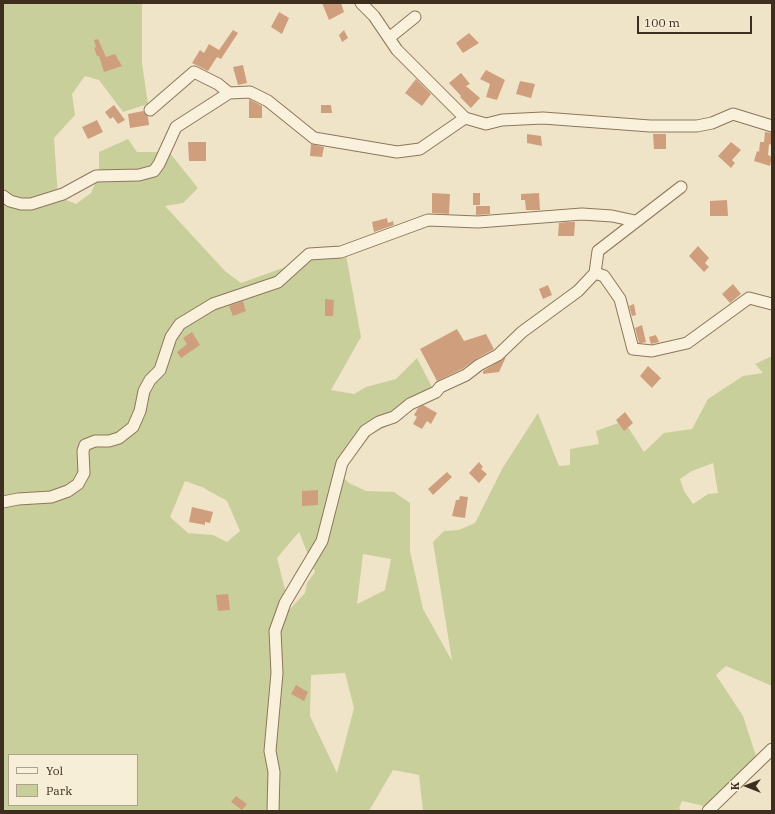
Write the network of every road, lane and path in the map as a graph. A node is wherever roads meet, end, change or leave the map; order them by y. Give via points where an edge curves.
1 (361, 3) edge
2 (415, 17) dead end
3 (389, 38) junction
4 (229, 93) junction
5 (150, 110) dead end
6 (465, 118) junction
7 (772, 126) edge
8 (680, 186) dead end
9 (3, 196) edge
10 (635, 221) junction
11 (595, 273) junction
12 (772, 304) edge
13 (3, 502) edge
14 (772, 748) edge
15 (273, 811) edge
16 (708, 811) edge

1 - 3 street via 374,16
2 - 3 street
3 - 6 street via 422,76
4 - 5 street via 218,84 194,72
4 - 6 street via 250,92 268,101 314,138 397,152 420,149
4 - 9 street via 176,127 154,171 139,175 96,176 63,194 32,204 10,201
6 - 7 street via 486,124 502,120 544,118 642,126 697,126 733,114
8 - 10 street
10 - 11 street via 598,251
10 - 13 street via 582,214 478,222 428,220 341,252 309,254 278,282 213,304 180,324 171,337 160,370 144,391 140,411 133,427 119,438 95,441 86,445 83,451 84,473 78,484 51,497
11 - 12 street via 604,276 620,299 633,349 642,351 687,344 749,298
11 - 15 street via 573,295 522,332 498,355 466,375 440,387 436,392 410,404 394,418 379,422 364,431 342,463 322,541 285,603 275,631 277,673 270,751 274,772
14 - 16 street

